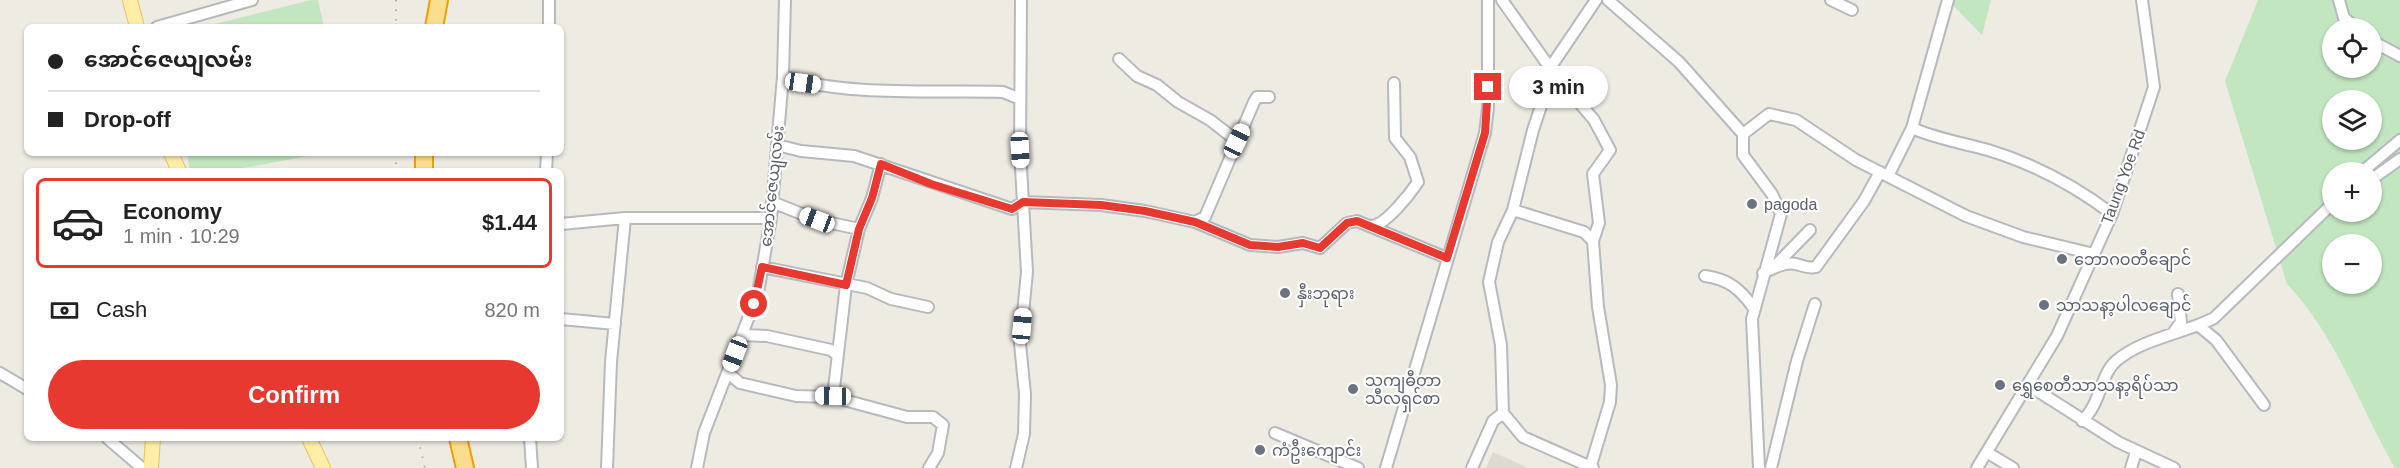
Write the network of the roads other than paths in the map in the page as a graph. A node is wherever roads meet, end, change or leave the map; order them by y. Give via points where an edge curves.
1 (130, 0) edge
2 (252, 0) edge
3 (439, 0) edge
4 (549, 0) edge
5 (785, 0) edge
6 (1021, 0) edge
7 (1488, 0) edge
8 (1502, 0) edge
9 (1596, 0) edge
10 (1608, 0) edge
11 (1831, 0) edge
12 (1948, 0) edge
13 (2142, 0) edge
14 (2339, 0) edge
15 (1852, 10) dead end
16 (2344, 18) edge
17 (136, 24) edge
18 (168, 24) edge
19 (435, 24) edge
20 (549, 24) edge
21 (2382, 46) edge
22 (2400, 56) edge
23 (1119, 60) dead end
24 (1550, 68) junction
25 (783, 76) junction
26 (1394, 83) dead end
27 (1269, 97) dead end
28 (1020, 99) junction
29 (1912, 128) junction
30 (1743, 134) junction
31 (2400, 140) edge
32 (1237, 141) junction
33 (777, 145) junction
34 (2400, 159) edge
35 (2374, 162) edge
36 (881, 164) junction
37 (2382, 172) edge
38 (1884, 174) junction
39 (772, 202) junction
40 (1023, 202) junction
41 (1513, 210) junction
42 (2112, 214) junction
43 (2322, 214) edge
44 (625, 218) junction
45 (771, 218) junction
46 (1195, 222) junction
47 (564, 224) edge
48 (1371, 226) junction
49 (859, 229) junction
50 (1810, 230) dead end
51 (1593, 241) junction
52 (2094, 254) junction
53 (1447, 258) junction
54 (762, 267) junction
55 (1767, 271) junction
56 (1705, 276) dead end
57 (846, 285) junction
58 (2178, 294) dead end
59 (1815, 304) dead end
60 (928, 307) dead end
61 (1753, 307) junction
62 (564, 319) edge
63 (615, 324) junction
64 (2199, 326) junction
65 (2172, 333) junction
66 (743, 335) junction
67 (837, 355) junction
68 (0, 373) edge
69 (728, 373) junction
70 (2028, 385) junction
71 (24, 387) edge
72 (833, 396) junction
73 (2264, 405) dead end
74 (1503, 413) junction
75 (2082, 421) junction
76 (1275, 433) dead end
77 (110, 441) edge
78 (153, 441) edge
79 (310, 441) edge
80 (459, 441) edge
81 (530, 441) edge
82 (2136, 452) junction
83 (1988, 453) junction
84 (2164, 465) edge
85 (1592, 467) edge
86 (142, 468) edge
87 (151, 468) edge
88 (322, 468) edge
89 (465, 468) edge
90 (532, 468) edge
91 (608, 468) edge
92 (697, 468) edge
93 (929, 468) edge
94 (1016, 468) edge
95 (1358, 468) edge
96 (1386, 468) edge
97 (1472, 468) edge
98 (1759, 468) edge
99 (1771, 468) edge
100 (1977, 468) edge
101 (2013, 468) edge
102 (2131, 468) edge
103 (2174, 468) edge

1 - 17 main road
2 - 18 street
3 - 19 highway
4 - 20 street
5 - 25 street, အောင်ဇေယျလမ်း
6 - 28 street
7 - 53 street via 1487,116
8 - 24 street
9 - 24 street
10 - 30 street via 1679,62
11 - 15 street
12 - 29 street
13 - 42 street, Taung Yoe Rd via 2154,87
14 - 16 street
21 - 22 street
23 - 32 street via 1137,76 1157,85
24 - 41 street
24 - 51 street via 1594,120 1610,150 1593,174 1599,223
25 - 28 street via 841,88 1003,92
25 - 33 street, အောင်ဇေယျလမ်း
26 - 48 street via 1395,138 1410,157 1418,182 1386,218
27 - 32 street via 1257,97
28 - 40 street
29 - 38 street
29 - 42 street via 1990,151 2058,177
30 - 38 street via 1769,114 1796,120
30 - 55 street via 1743,155 1772,194 1780,214
31 - 35 street
32 - 46 street via 1205,217
33 - 36 street via 854,156
33 - 39 street, အောင်ဇေယျလမ်း
34 - 37 street
36 - 40 street via 1012,209
36 - 49 street
38 - 52 street via 1996,228
38 - 55 street via 1816,267 1795,264
39 - 45 street, အောင်ဇေယျလမ်း
39 - 49 street via 817,220
40 - 46 street via 1101,205
40 - 94 street via 1027,272 1020,344 1024,434
41 - 51 street via 1584,232
41 - 74 street via 1498,242 1489,282 1501,345
42 - 52 street, Taung Yoe Rd
43 - 64 street via 2214,318
44 - 45 street
44 - 47 street
44 - 63 street
45 - 54 street, အောင်ဇေယျလမ်း
46 - 48 street via 1239,242 1278,247 1303,243 1320,248 1351,221
48 - 53 street
49 - 57 street
50 - 55 street
51 - 85 street via 1598,307 1611,385
52 - 70 street, Taung Yoe Rd via 2057,336
53 - 96 street
54 - 57 street
54 - 66 street, အောင်ဇေယျလမ်း
55 - 61 street
56 - 61 street via 1729,282
57 - 60 street
57 - 67 street
58 - 65 street via 2181,322
59 - 99 street
61 - 98 street
62 - 63 street
63 - 91 street via 610,362
64 - 65 street
64 - 73 street via 2216,340
65 - 75 street via 2114,362 2092,412
66 - 67 street via 767,336 831,350
66 - 69 street, အောင်ဇေယျလမ်း
67 - 72 street
68 - 71 street
69 - 72 street via 740,383 796,396
69 - 92 street, အောင်ဇေယျလမ်း via 704,434
70 - 75 street
70 - 83 street, Taung Yoe Rd
72 - 93 street via 907,417 933,417 943,425 938,453
74 - 85 street via 1529,441
74 - 97 street via 1493,422
75 - 82 street
76 - 95 street
77 - 86 street
78 - 87 main road
79 - 88 main road
80 - 89 highway
81 - 90 street
82 - 84 street
82 - 102 street
83 - 100 street, Taung Yoe Rd
83 - 101 street
84 - 103 street

